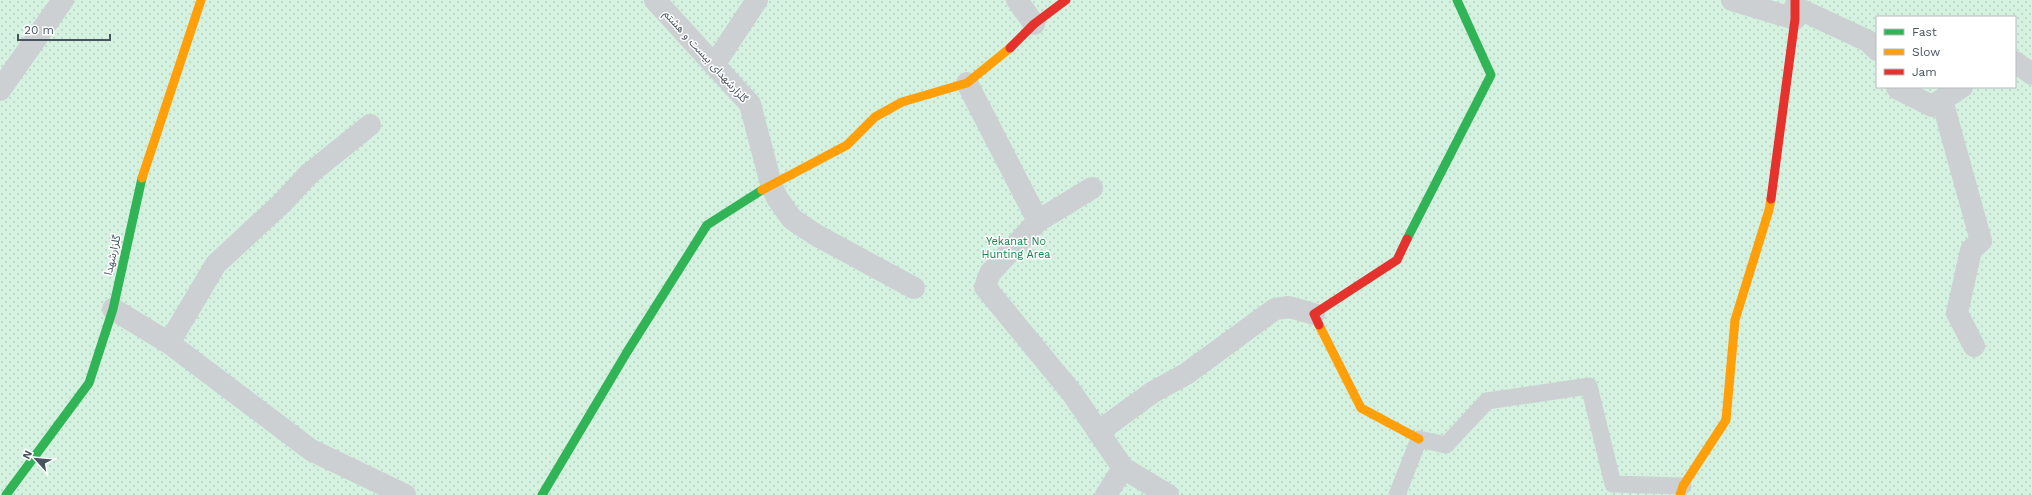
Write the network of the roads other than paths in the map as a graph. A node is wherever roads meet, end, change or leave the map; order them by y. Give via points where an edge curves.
1 (63, 0) edge
2 (201, 0) edge
3 (655, 0) edge
4 (757, 0) edge
5 (1017, 0) edge
6 (1066, 0) edge
7 (1457, 0) edge
8 (1732, 0) edge
9 (1795, 9) edge
10 (1034, 24) junction
11 (1876, 49) edge
12 (2016, 63) edge
13 (714, 65) junction
14 (2032, 74) edge
15 (967, 83) junction
16 (1898, 88) edge
17 (1960, 88) edge
18 (0, 90) edge
19 (1942, 100) junction
20 (370, 125) dead end
21 (771, 184) junction
22 (1092, 188) dead end
23 (1038, 221) junction
24 (914, 288) dead end
25 (113, 308) junction
26 (1314, 314) junction
27 (169, 343) junction
28 (1974, 346) dead end
29 (1098, 432) junction
30 (1419, 439) junction
31 (1123, 468) junction
32 (1681, 490) edge
33 (6, 495) edge
34 (405, 495) edge
35 (542, 495) edge
36 (1106, 495) edge
37 (1168, 495) edge
38 (1397, 495) edge

1 - 18 street
2 - 25 street, گلزارشهدا via 144,171
3 - 13 street, گلزارشهدای بیست و هشتم
4 - 13 street
5 - 10 street
6 - 10 street
7 - 26 street via 1491,75 1397,260
8 - 9 street
9 - 11 street via 1868,41
9 - 32 street via 1769,210 1736,320 1726,420
10 - 15 street via 1006,52
12 - 14 street
13 - 21 street, گلزارشهدای بیست و هشتم via 750,104
15 - 21 street via 902,102 875,117 847,145
15 - 23 street
16 - 19 street via 1932,106
17 - 19 street
19 - 28 street via 1981,241 1971,250 1957,312
20 - 27 street via 309,174 282,204 216,264
21 - 24 street, گلزارشهدای بیست و هشتم via 777,198 792,219 816,235
21 - 35 street via 707,225 627,352
22 - 23 street
23 - 29 street via 990,273 985,287 1072,393
25 - 27 street
25 - 33 street, گلزارشهدا via 89,383
26 - 29 street via 1289,307 1275,308 1186,374 1153,392
26 - 30 street via 1360,408
27 - 34 street via 311,450
29 - 31 street
30 - 32 lane via 1446,445 1487,401 1589,386 1613,484
30 - 38 lane
31 - 36 street
31 - 37 street

